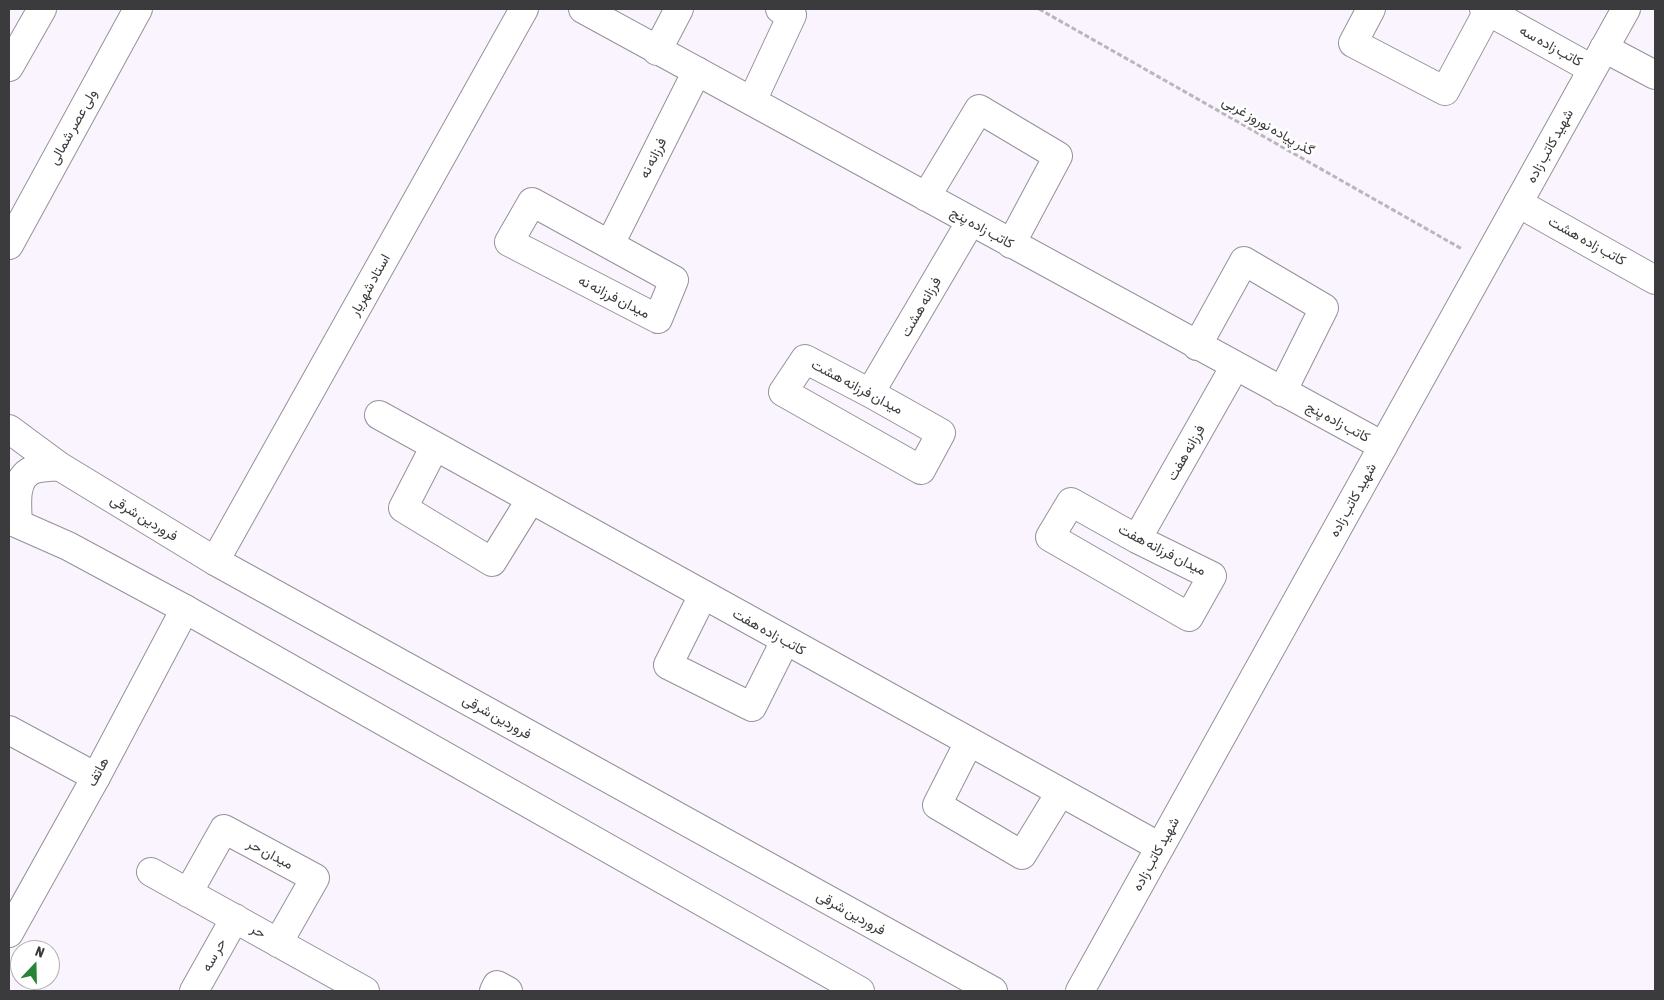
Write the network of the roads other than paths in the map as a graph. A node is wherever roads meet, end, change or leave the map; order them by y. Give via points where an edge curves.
1 (42, 9) edge
2 (138, 9) edge
3 (524, 9) edge
4 (583, 9) edge
5 (679, 9) edge
6 (780, 9) edge
7 (1371, 9) edge
8 (1626, 9) edge
9 (1486, 10) edge
10 (657, 50) junction
11 (1598, 58) junction
12 (9, 67) edge
13 (697, 71) junction
14 (1655, 74) edge
15 (752, 101) junction
16 (926, 197) junction
17 (1518, 203) junction
18 (971, 221) junction
19 (610, 244) junction
20 (1011, 244) junction
21 (9, 245) edge
22 (1655, 280) edge
23 (1197, 346) junction
24 (1235, 366) junction
25 (1282, 392) junction
26 (870, 393) junction
27 (379, 415) dead end
28 (9, 429) edge
29 (434, 446) junction
30 (1383, 446) junction
31 (59, 466) junction
32 (530, 499) junction
33 (14, 521) edge
34 (1137, 539) junction
35 (216, 561) junction
36 (703, 595) junction
37 (185, 609) junction
38 (786, 641) junction
39 (9, 730) edge
40 (968, 742) junction
41 (96, 777) junction
42 (1060, 793) junction
43 (1160, 847) junction
44 (151, 872) dead end
45 (188, 893) junction
46 (235, 918) junction
47 (9, 933) edge
48 (278, 943) junction
49 (194, 991) edge
50 (365, 991) edge
51 (494, 991) edge
52 (508, 991) edge
53 (860, 991) edge
54 (993, 991) edge
55 (1080, 991) edge

1 - 12 street
2 - 21 street, ولی عصر شمالی
3 - 35 street, استاد شهریار
4 - 10 street, کاتب زاده پنج
5 - 10 street
6 - 15 street via 792,15
7 - 9 street via 1353,43 1445,91
8 - 11 street, شهید کاتب زاده
9 - 11 street, کاتب زاده سه
10 - 13 street, کاتب زاده پنج
11 - 14 street, کاتب زاده سه
11 - 17 street, شهید کاتب زاده
13 - 15 street, کاتب زاده پنج
13 - 19 street, فرزانه نه
15 - 16 street, کاتب زاده پنج
16 - 18 street, کاتب زاده پنج
16 - 20 street via 979,109 1058,156
17 - 22 street, کاتب زاده هشت
17 - 30 street, شهید کاتب زاده
18 - 20 street, کاتب زاده پنج
18 - 26 street, فرزانه هشت
19 - 19 street, میدان فرزانه نه via 532,202 509,242 658,319 674,280
20 - 23 street, کاتب زاده پنج
23 - 24 street, کاتب زاده پنج
23 - 25 street via 1244,261 1324,308
24 - 25 street, کاتب زاده پنج
24 - 34 street, فرزانه هفت
25 - 30 street, کاتب زاده پنج
26 - 26 street, میدان فرزانه هشت via 805,359 783,392 921,470 941,433
27 - 29 street, کاتب زاده هفت
28 - 31 street, فروردین شرقی
29 - 32 street, کاتب زاده هفت
29 - 32 street via 402,508 492,562
30 - 43 street, شهید کاتب زاده
31 - 33 street via 33,469 23,478
31 - 35 street, فروردین شرقی
32 - 36 street, کاتب زاده هفت
33 - 37 street
34 - 34 street, میدان فرزانه هفت via 1071,502 1050,537 1189,617 1212,576
35 - 54 street, فروردین شرقی
36 - 38 street, کاتب زاده هفت
36 - 38 street via 668,665 752,707
37 - 41 street, هاتف
37 - 53 street
38 - 40 street, کاتب زاده هفت
39 - 41 street
40 - 42 street, کاتب زاده هفت
40 - 42 street via 937,805 1022,855
41 - 47 street, هاتف
42 - 43 street, کاتب زاده هفت
43 - 55 street, شهید کاتب زاده
44 - 45 street, حر
45 - 46 street, حر
45 - 48 street, میدان حر via 224,829 315,878
46 - 48 street, حر
46 - 49 street, حر سه
48 - 50 street, حر
51 - 52 street via 497,985

